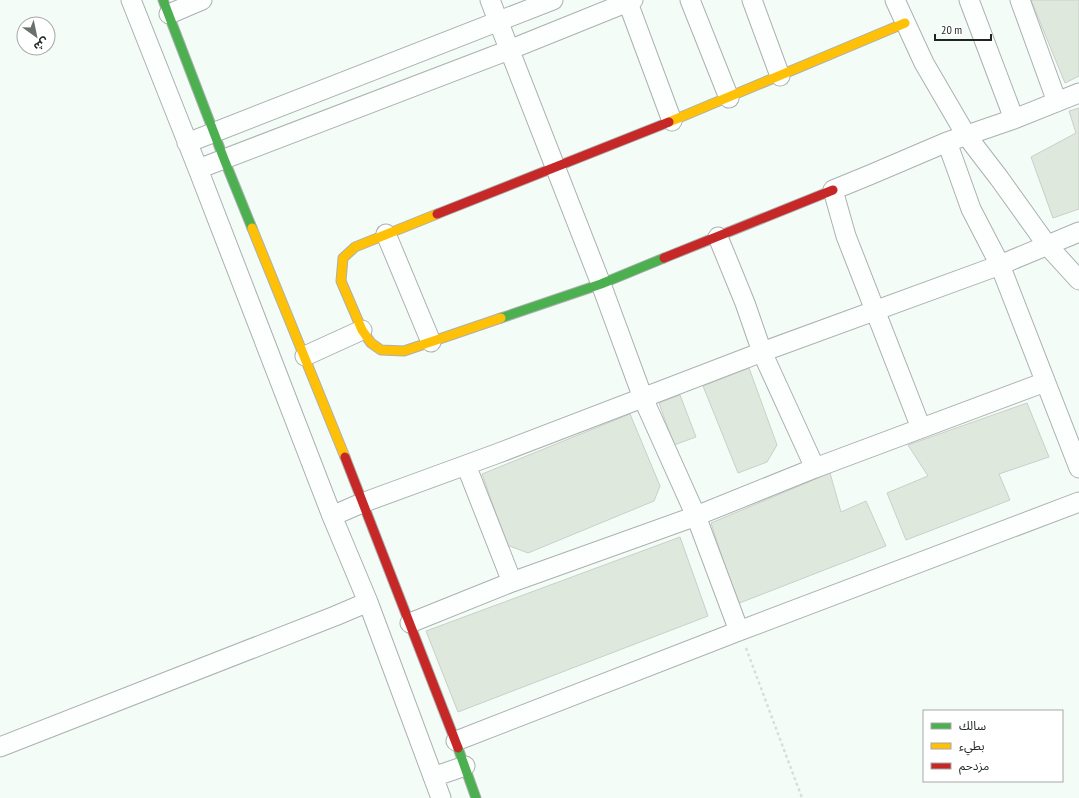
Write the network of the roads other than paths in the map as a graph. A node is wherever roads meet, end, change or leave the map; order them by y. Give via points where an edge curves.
1 (131, 0) edge
2 (202, 0) edge
3 (490, 0) edge
4 (553, 0) edge
5 (690, 0) edge
6 (752, 0) edge
7 (895, 0) edge
8 (969, 0) edge
9 (1020, 0) edge
10 (629, 1) edge
11 (166, 7) edge
12 (498, 21) junction
13 (905, 23) junction
14 (509, 50) junction
15 (780, 76) junction
16 (1079, 93) edge
17 (729, 98) junction
18 (1057, 102) junction
19 (1014, 119) junction
20 (672, 121) junction
21 (214, 132) junction
22 (966, 135) junction
23 (947, 142) junction
24 (187, 143) junction
25 (224, 159) junction
26 (555, 168) junction
27 (198, 169) junction
28 (833, 190) junction
29 (1079, 232) edge
30 (386, 234) junction
31 (718, 237) junction
32 (1047, 245) junction
33 (1000, 265) junction
34 (1079, 280) edge
35 (601, 284) junction
36 (875, 311) junction
37 (362, 330) junction
38 (431, 342) junction
39 (762, 352) junction
40 (305, 356) junction
41 (1045, 382) junction
42 (643, 398) junction
43 (921, 428) junction
44 (466, 465) junction
45 (815, 468) junction
46 (1079, 468) edge
47 (1079, 502) edge
48 (362, 503) junction
49 (332, 516) junction
50 (696, 516) junction
51 (512, 582) junction
52 (368, 602) junction
53 (410, 623) junction
54 (739, 631) junction
55 (456, 741) junction
56 (0, 747) edge
57 (465, 766) junction
58 (433, 777) junction
59 (441, 798) edge
60 (476, 798) edge

1 - 24 street
2 - 11 street
3 - 12 street
4 - 12 street
5 - 17 street
6 - 15 street
7 - 13 street
8 - 19 street
9 - 18 street
10 - 14 street
10 - 20 street
11 - 21 street
12 - 14 street
12 - 21 street
13 - 15 street
13 - 22 street via 924,63
14 - 25 street
14 - 26 street
15 - 17 street
16 - 18 street
17 - 20 street
18 - 19 street
19 - 22 street
20 - 26 street
21 - 24 street
21 - 25 street
22 - 23 street
22 - 32 street
23 - 28 street
23 - 33 street via 971,209
24 - 27 street
25 - 27 street
25 - 40 street
26 - 30 street
26 - 35 street
27 - 49 street
28 - 31 street
28 - 36 street via 846,236
29 - 32 street
30 - 37 street via 355,247 343,258 341,281
30 - 38 street
31 - 35 street
31 - 39 street
32 - 33 street
32 - 34 street
33 - 36 street
33 - 41 street
35 - 38 street
35 - 42 street
36 - 39 street
36 - 43 street
37 - 38 street via 371,344 381,350 404,351
37 - 40 street
39 - 42 street
39 - 45 street
40 - 48 street
41 - 43 street
41 - 46 street
42 - 44 street
42 - 50 street
43 - 45 street
44 - 48 street
44 - 51 street
45 - 50 street
47 - 54 street
48 - 49 street
48 - 53 street
49 - 52 street
50 - 51 street
50 - 54 street
51 - 53 street
52 - 56 street
52 - 58 street
53 - 55 street
54 - 55 street
55 - 57 street
57 - 58 street
57 - 60 street
58 - 59 street

